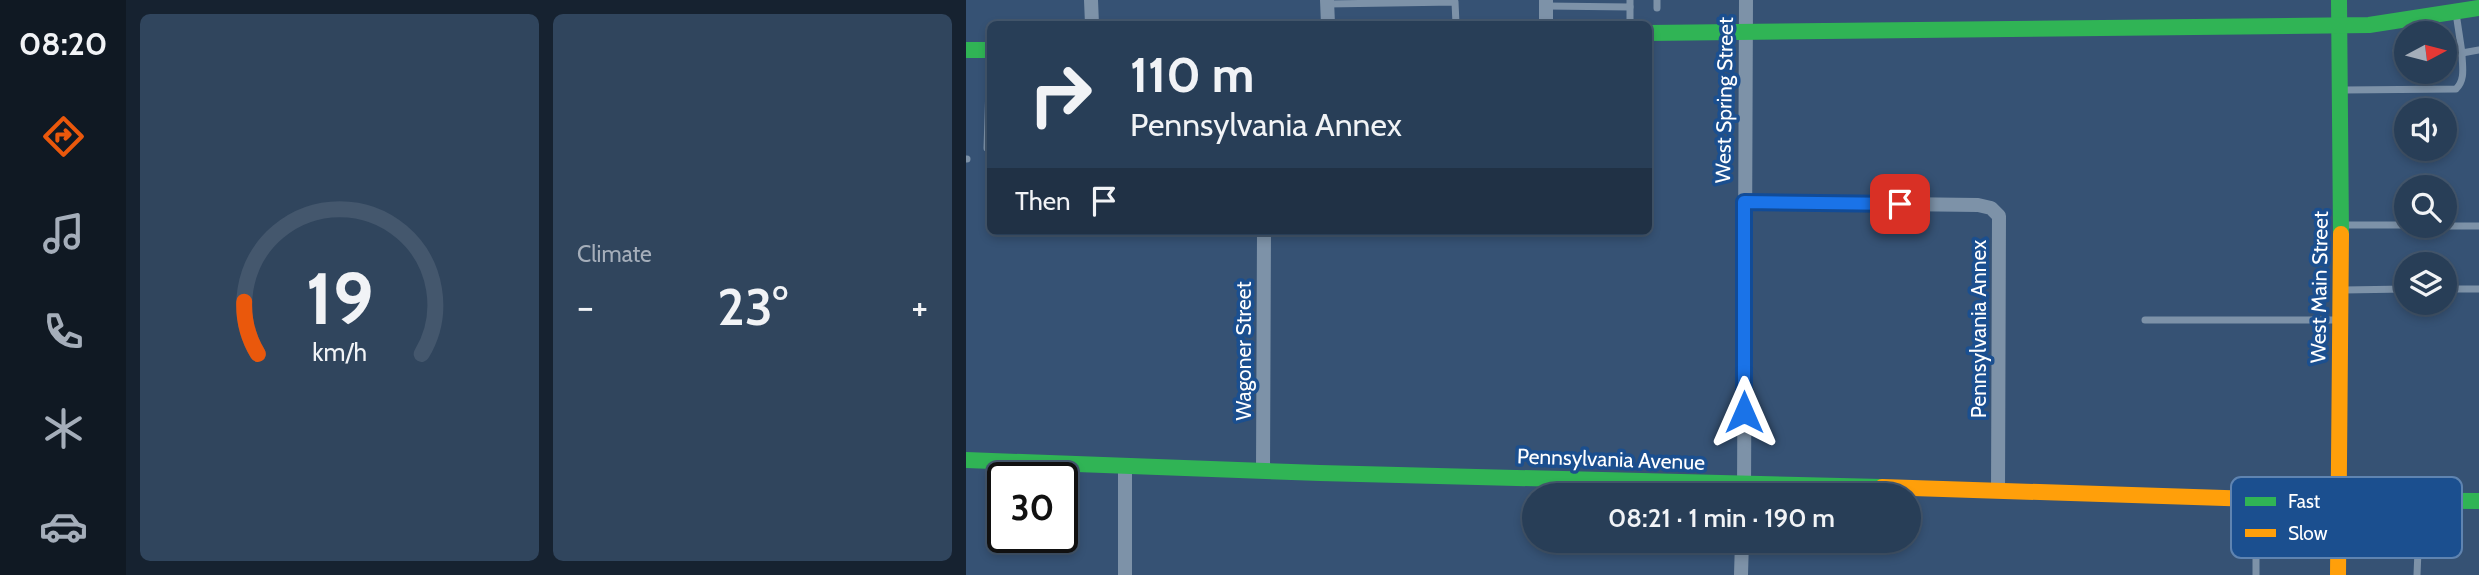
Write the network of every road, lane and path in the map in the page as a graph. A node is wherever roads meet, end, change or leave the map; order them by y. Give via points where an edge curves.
1 (1091, 0) edge
2 (1746, 0) edge
3 (2339, 0) edge
4 (1455, 1) edge
5 (1327, 2) edge
6 (1356, 2) edge
7 (1546, 3) edge
8 (1630, 3) edge
9 (2479, 8) edge
10 (2456, 12) junction
11 (1092, 21) edge
12 (1328, 21) edge
13 (1456, 21) edge
14 (1546, 21) edge
15 (1630, 21) edge
16 (2339, 24) junction
17 (1745, 31) junction
18 (1652, 33) edge
19 (966, 50) edge
20 (987, 50) edge
21 (2479, 50) edge
22 (2457, 53) edge
23 (2462, 53) junction
24 (2340, 90) junction
25 (1744, 202) junction
26 (2341, 225) junction
27 (2394, 225) edge
28 (2457, 226) edge
29 (2479, 226) edge
30 (1264, 235) edge
31 (2394, 289) edge
32 (2457, 289) edge
33 (2479, 289) edge
34 (2340, 290) junction
35 (2145, 320) dead end
36 (2340, 320) junction
37 (966, 460) edge
38 (1125, 467) junction
39 (1263, 470) junction
40 (2338, 477) edge
41 (1592, 483) edge
42 (1744, 483) edge
43 (1921, 490) edge
44 (1998, 490) junction
45 (2231, 499) edge
46 (1742, 553) edge
47 (2256, 559) dead end
48 (1125, 575) edge
49 (1741, 575) edge
50 (2256, 575) edge

1 - 11 street
2 - 17 street, West Spring Street
3 - 16 street, West Main Street
4 - 6 lane
4 - 13 lane
5 - 6 lane
5 - 12 street
7 - 8 lane
7 - 14 street
8 - 15 lane
9 - 10 street
10 - 16 street via 2369,25
10 - 23 lane
16 - 17 street
16 - 24 street, West Main Street
17 - 18 street
17 - 25 street, West Spring Street
19 - 20 street
21 - 23 lane
22 - 23 lane
23 - 24 lane via 2462,82 2456,89
24 - 26 street, West Main Street
25 - 42 street, West Spring Street
25 - 44 street, Pennsylvania Annex via 1978,205 1999,216
26 - 27 lane
26 - 34 street, West Main Street
28 - 29 lane
30 - 39 street, Wagoner Street
31 - 34 lane
32 - 33 lane
34 - 36 street, West Main Street
35 - 36 lane
36 - 40 street, West Main Street
37 - 38 street, Pennsylvania Avenue
38 - 39 street, Pennsylvania Avenue
38 - 48 street
39 - 41 street, Pennsylvania Avenue
43 - 44 street, Pennsylvania Avenue
44 - 45 street, Pennsylvania Avenue
46 - 49 street
47 - 50 lane

